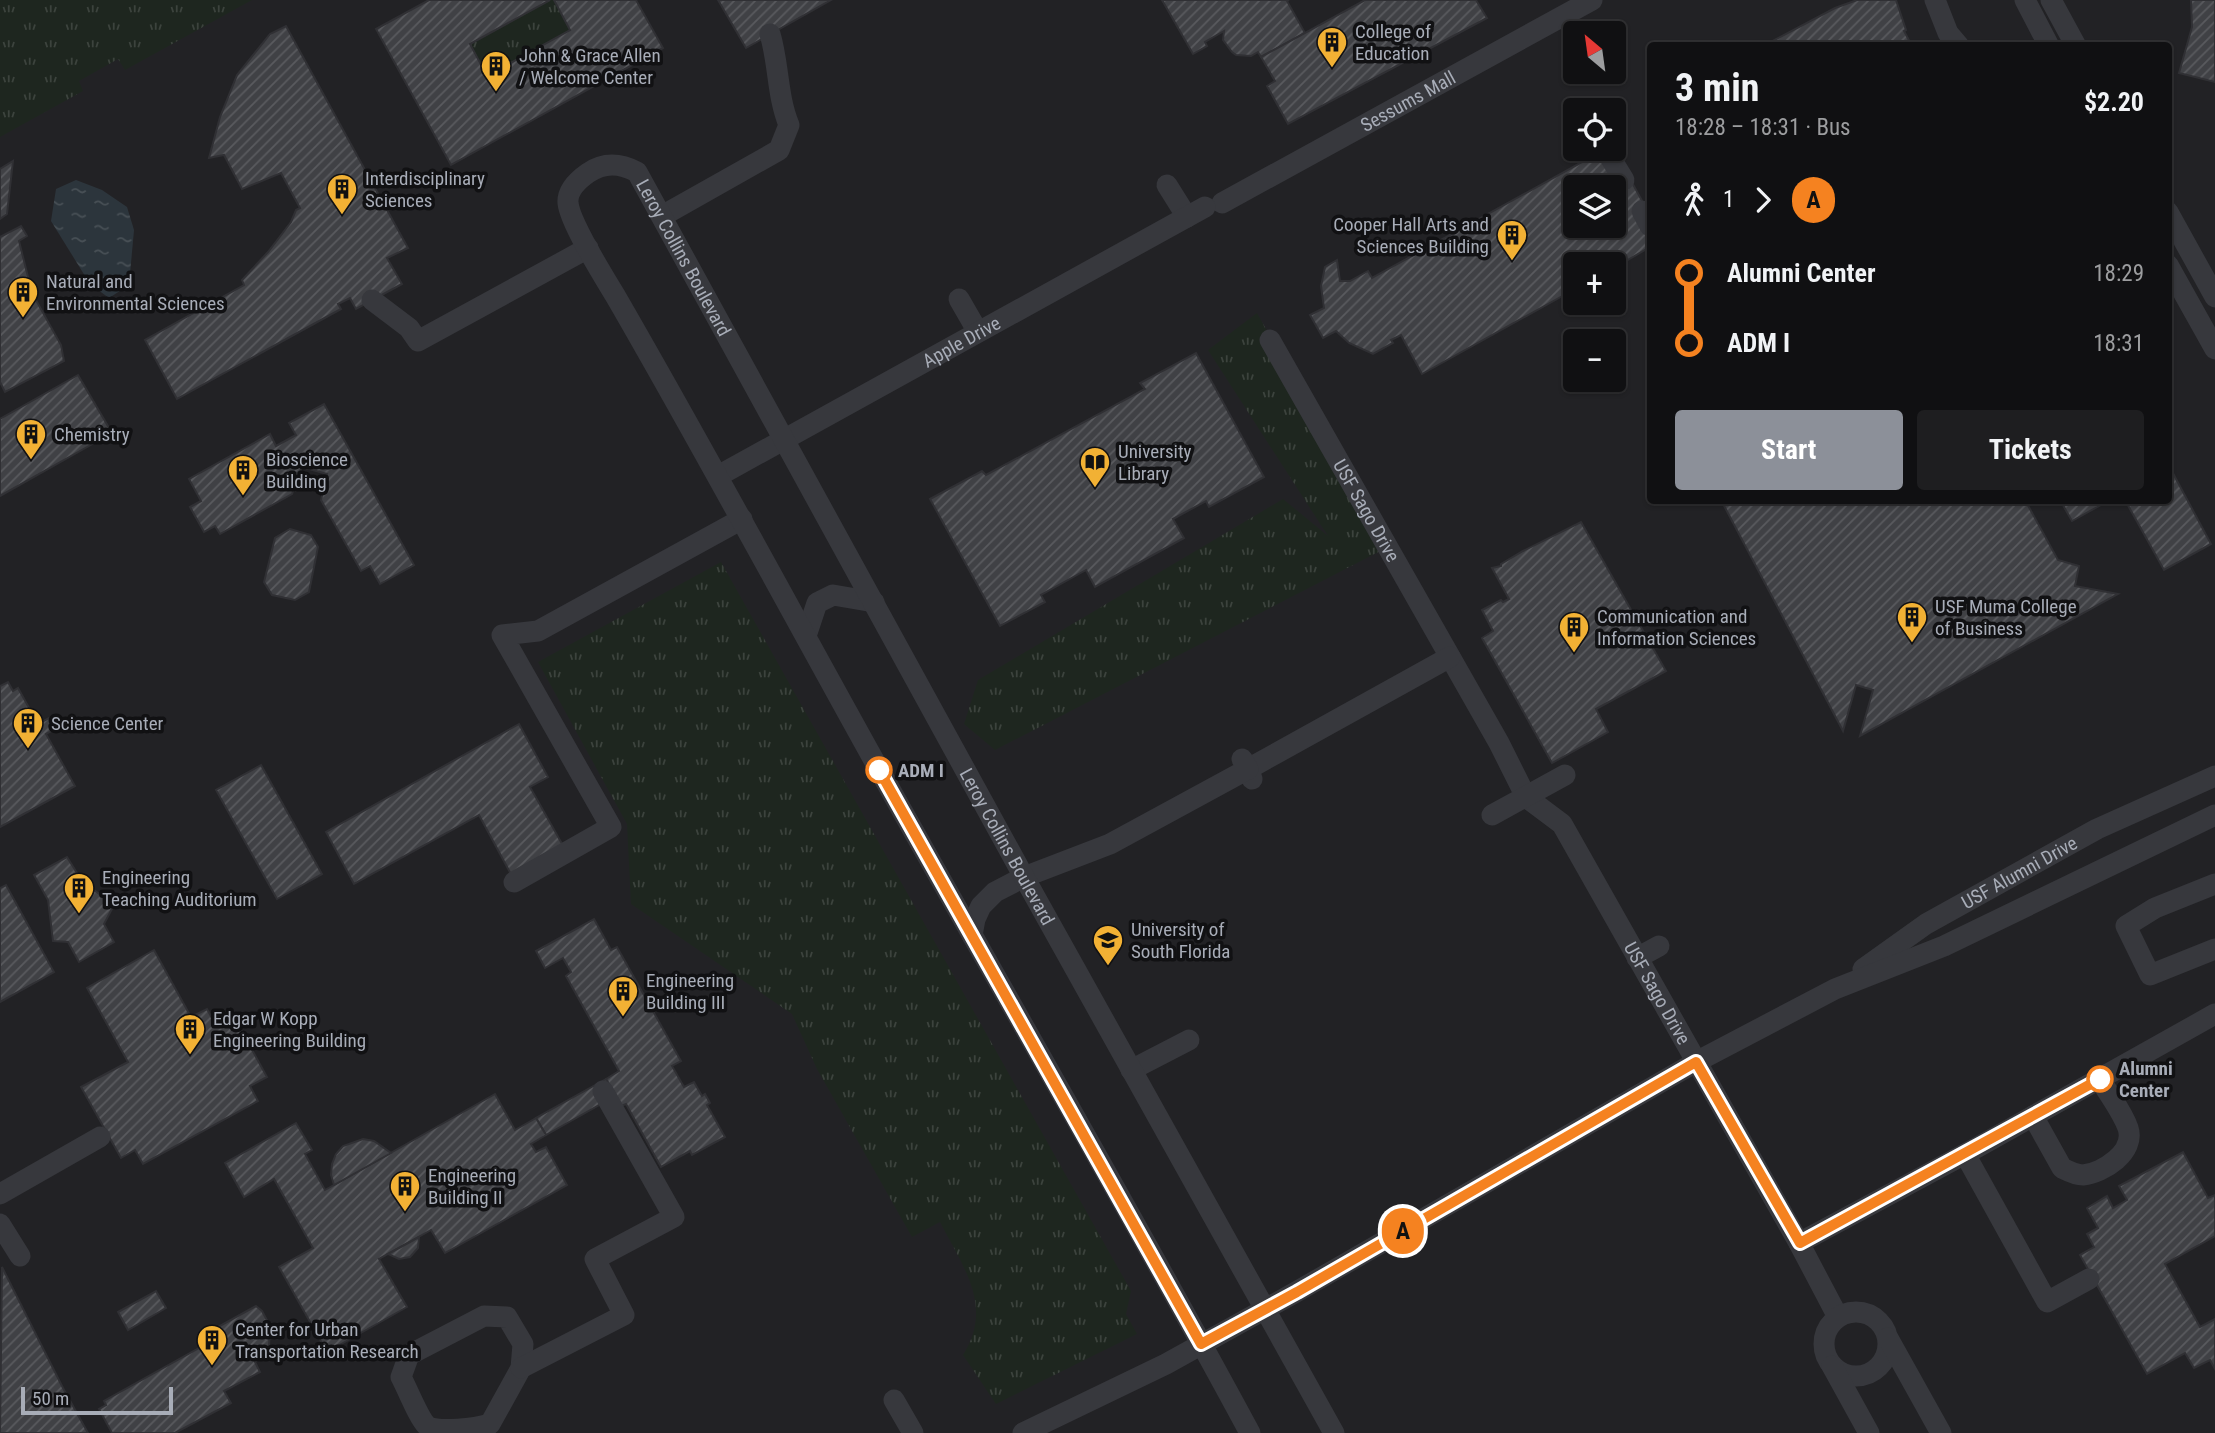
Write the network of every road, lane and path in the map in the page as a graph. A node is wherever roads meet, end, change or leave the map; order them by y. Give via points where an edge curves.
1 (1592, 0) edge
2 (1935, 0) edge
3 (2025, 0) edge
4 (2051, 0) edge
5 (770, 34) dead end
6 (1956, 42) edge
7 (2047, 42) edge
8 (2074, 42) edge
9 (1167, 185) dead end
10 (1205, 209) junction
11 (662, 216) junction
12 (2172, 219) edge
13 (587, 248) junction
14 (2172, 272) edge
15 (2215, 297) edge
16 (959, 299) dead end
17 (372, 300) dead end
18 (978, 332) junction
19 (1270, 340) dead end
20 (2215, 349) edge
21 (784, 439) junction
22 (718, 476) junction
23 (742, 519) junction
24 (874, 602) junction
25 (806, 636) junction
26 (1450, 657) junction
27 (1565, 775) dead end
28 (2215, 776) edge
29 (1526, 797) junction
30 (1492, 815) dead end
31 (2215, 815) edge
32 (1024, 877) junction
33 (514, 882) dead end
34 (2215, 884) edge
35 (972, 935) junction
36 (1658, 946) dead end
37 (2215, 949) edge
38 (1637, 958) junction
39 (1835, 989) junction
40 (2215, 1014) edge
41 (1189, 1040) dead end
42 (1696, 1062) junction
43 (1131, 1070) junction
44 (2100, 1079) junction
45 (603, 1091) dead end
46 (2033, 1116) junction
47 (100, 1137) dead end
48 (1965, 1154) junction
49 (0, 1194) edge
50 (0, 1224) edge
51 (1800, 1243) junction
52 (20, 1256) dead end
53 (2089, 1279) dead end
54 (1265, 1310) junction
55 (1838, 1317) junction
56 (1888, 1338) junction
57 (1201, 1344) junction
58 (1832, 1366) junction
59 (522, 1368) junction
60 (894, 1400) dead end
61 (476, 1431) edge
62 (913, 1433) edge
63 (1023, 1433) edge
64 (1250, 1433) edge
65 (1334, 1433) edge
66 (1869, 1433) edge
67 (1941, 1433) edge

1 - 10 street, Sessums Mall
2 - 6 street
3 - 7 street
4 - 8 street
5 - 11 street via 789,125 779,150
9 - 10 street
10 - 18 street, Apple Drive
11 - 13 street, Leroy Collins Boulevard via 637,172 623,165 591,171 569,193 568,206
11 - 21 street, Leroy Collins Boulevard
12 - 15 street
13 - 17 street via 418,341 409,328
13 - 22 street, Leroy Collins Boulevard
14 - 20 street
16 - 18 street
18 - 21 street, Apple Drive
19 - 26 street, USF Sago Drive
21 - 22 street, Apple Drive
21 - 24 street, Leroy Collins Boulevard
22 - 23 street, Leroy Collins Boulevard
23 - 25 street, Leroy Collins Boulevard
23 - 33 street via 538,631 502,635 611,827
24 - 25 street via 833,595 817,603
24 - 32 street, Leroy Collins Boulevard
25 - 35 street, Leroy Collins Boulevard
26 - 29 street, USF Sago Drive
26 - 32 street via 1110,844
27 - 29 street
28 - 39 street, USF Alumni Drive via 2097,829 1926,924
29 - 30 street
29 - 38 street, USF Sago Drive via 1562,824
31 - 39 street, USF Alumni Drive via 1944,946
32 - 35 street via 995,892 981,906
32 - 43 street, Leroy Collins Boulevard
34 - 37 street via 2155,908 2126,926 2150,975
35 - 57 street, Leroy Collins Boulevard
36 - 38 street
38 - 42 street, USF Sago Drive
39 - 42 street, USF Alumni Drive
40 - 44 street
41 - 43 street
42 - 51 street, USF Sago Drive
42 - 54 street, USF Alumni Drive
43 - 54 street, Leroy Collins Boulevard
44 - 46 street
44 - 46 street via 2129,1131 2126,1150 2105,1167 2080,1175 2062,1168
45 - 59 street via 674,1217 595,1259 624,1315
46 - 48 street
47 - 49 street
48 - 51 street
48 - 53 street via 2048,1302
50 - 52 street
51 - 55 street, USF Sago Drive
54 - 57 street, USF Alumni Drive
54 - 65 street, Leroy Collins Boulevard
55 - 56 street via 1868,1314 1883,1326
55 - 58 street via 1825,1334 1824,1349
56 - 58 street via 1885,1360 1869,1374 1852,1376
56 - 67 street
57 - 63 street, USF Alumni Drive
57 - 64 street, Leroy Collins Boulevard
58 - 66 street
59 - 61 street via 490,1424
59 - 61 street via 523,1344 518,1328 507,1317 484,1316 409,1355 401,1377 427,1426 439,1432
60 - 62 street

